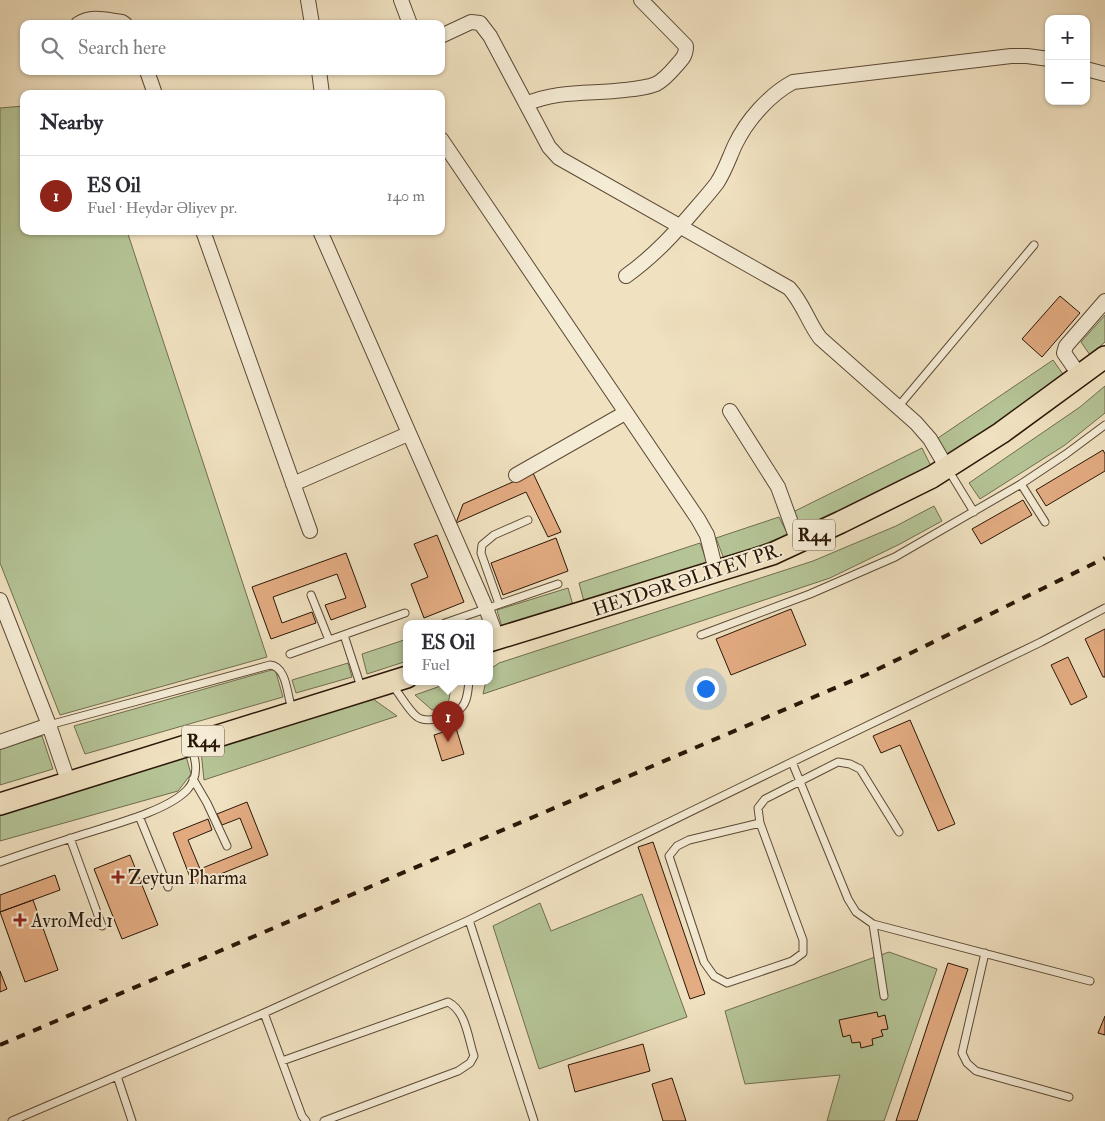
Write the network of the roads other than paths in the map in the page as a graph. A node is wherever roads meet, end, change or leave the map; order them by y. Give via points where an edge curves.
1 (308, 0) edge
2 (401, 0) edge
3 (641, 0) edge
4 (84, 20) edge
5 (107, 20) edge
6 (311, 20) edge
7 (408, 20) edge
8 (445, 34) edge
9 (1045, 58) edge
10 (1090, 70) edge
11 (1105, 74) edge
12 (148, 75) edge
13 (320, 75) edge
14 (154, 90) edge
15 (321, 90) edge
16 (526, 104) junction
17 (445, 145) edge
18 (681, 226) junction
19 (204, 235) edge
20 (322, 235) edge
21 (1034, 245) dead end
22 (626, 276) dead end
23 (1105, 301) edge
24 (1105, 357) edge
25 (1105, 370) edge
26 (1080, 376) junction
27 (898, 407) junction
28 (730, 411) dead end
29 (625, 413) junction
30 (1105, 425) edge
31 (408, 434) junction
32 (949, 472) junction
33 (516, 474) dead end
34 (293, 484) junction
35 (1021, 484) junction
36 (974, 512) junction
37 (528, 520) dead end
38 (1045, 522) dead end
39 (310, 531) dead end
40 (798, 542) junction
41 (716, 571) junction
42 (558, 584) dead end
43 (311, 595) dead end
44 (0, 600) edge
45 (492, 606) junction
46 (1105, 608) edge
47 (405, 613) dead end
48 (453, 620) edge
49 (492, 620) edge
50 (344, 635) junction
51 (700, 635) dead end
52 (329, 640) junction
53 (493, 644) edge
54 (493, 644) edge
55 (290, 654) dead end
56 (403, 667) edge
57 (399, 680) edge
58 (359, 681) junction
59 (468, 685) edge
60 (290, 702) junction
61 (49, 726) junction
62 (0, 742) edge
63 (190, 745) junction
64 (792, 762) junction
65 (65, 772) junction
66 (193, 779) junction
67 (800, 782) junction
68 (0, 792) edge
69 (0, 804) edge
70 (139, 816) junction
71 (760, 822) junction
72 (899, 832) dead end
73 (70, 838) junction
74 (226, 846) dead end
75 (0, 862) edge
76 (168, 887) dead end
77 (469, 920) junction
78 (873, 924) junction
79 (102, 926) dead end
80 (985, 953) junction
81 (1090, 981) dead end
82 (884, 996) dead end
83 (264, 1013) junction
84 (282, 1061) junction
85 (117, 1076) junction
86 (1069, 1097) dead end
87 (12, 1121) edge
88 (132, 1121) edge
89 (306, 1121) edge
90 (324, 1121) edge
91 (534, 1121) edge

1 - 6 street
2 - 7 street
3 - 16 street via 686,46 686,55 666,77 644,88 552,95
4 - 5 street
8 - 16 street via 471,22 480,23
9 - 18 street via 1011,56 794,82 778,90 744,128 716,184
10 - 11 street
12 - 14 street
13 - 15 street
16 - 18 street via 549,147 559,158
17 - 29 street
18 - 22 street via 648,260
18 - 27 street via 789,288 820,338
19 - 34 street
20 - 31 street
21 - 27 lane
23 - 26 street via 1066,346 1064,353
24 - 26 main road, HEYDƏR ƏLIYEV PR. / R44
25 - 32 main road, HEYDƏR ƏLIYEV PR. / R44 via 1008,441
26 - 32 main road, HEYDƏR ƏLIYEV PR. / R44
27 - 32 street via 930,439
28 - 40 street via 778,487
29 - 33 street
29 - 41 street via 698,518 707,535
30 - 35 lane
31 - 34 street
31 - 45 street
32 - 36 lane
32 - 40 main road, HEYDƏR ƏLIYEV PR. / R44 via 932,477
32 - 53 main road, HEYDƏR ƏLIYEV PR. / R44 via 936,486 776,563
34 - 39 street
35 - 36 lane
35 - 38 lane
36 - 51 lane via 895,557 810,594
37 - 45 lane via 494,535 482,545
40 - 41 main road, HEYDƏR ƏLIYEV PR. / R44 via 772,554
41 - 54 main road, HEYDƏR ƏLIYEV PR. / R44
42 - 45 lane
43 - 52 lane
44 - 61 street
45 - 48 lane
45 - 49 street
46 - 64 lane
47 - 50 lane
50 - 52 lane
50 - 58 lane
52 - 55 lane
56 - 58 main road, R44
57 - 59 lane via 416,716 423,720 456,713 466,701
57 - 63 main road, R44
58 - 60 main road, R44
60 - 61 lane via 280,670 270,665
60 - 65 main road, R44
61 - 62 street
61 - 65 street
63 - 66 lane via 197,767
63 - 69 main road, R44
64 - 67 lane
64 - 77 lane
65 - 68 main road, R44
66 - 70 lane via 187,790 174,800
66 - 74 lane
67 - 71 lane via 765,799 758,808
67 - 72 lane via 838,762 860,769
67 - 78 lane via 848,899 856,912
70 - 73 lane
70 - 76 lane
71 - 71 lane via 803,940 803,953 792,961 727,983 714,976 704,962 670,856 677,846 689,840
73 - 75 lane
73 - 79 lane
77 - 83 lane
77 - 91 lane
78 - 80 lane
78 - 82 lane
80 - 81 lane
80 - 86 lane via 962,1053 967,1063 976,1071
83 - 84 lane
83 - 85 lane
84 - 89 lane
84 - 90 lane via 448,1002 455,1006 463,1018 474,1056 470,1063 458,1071
85 - 87 lane
85 - 88 lane

